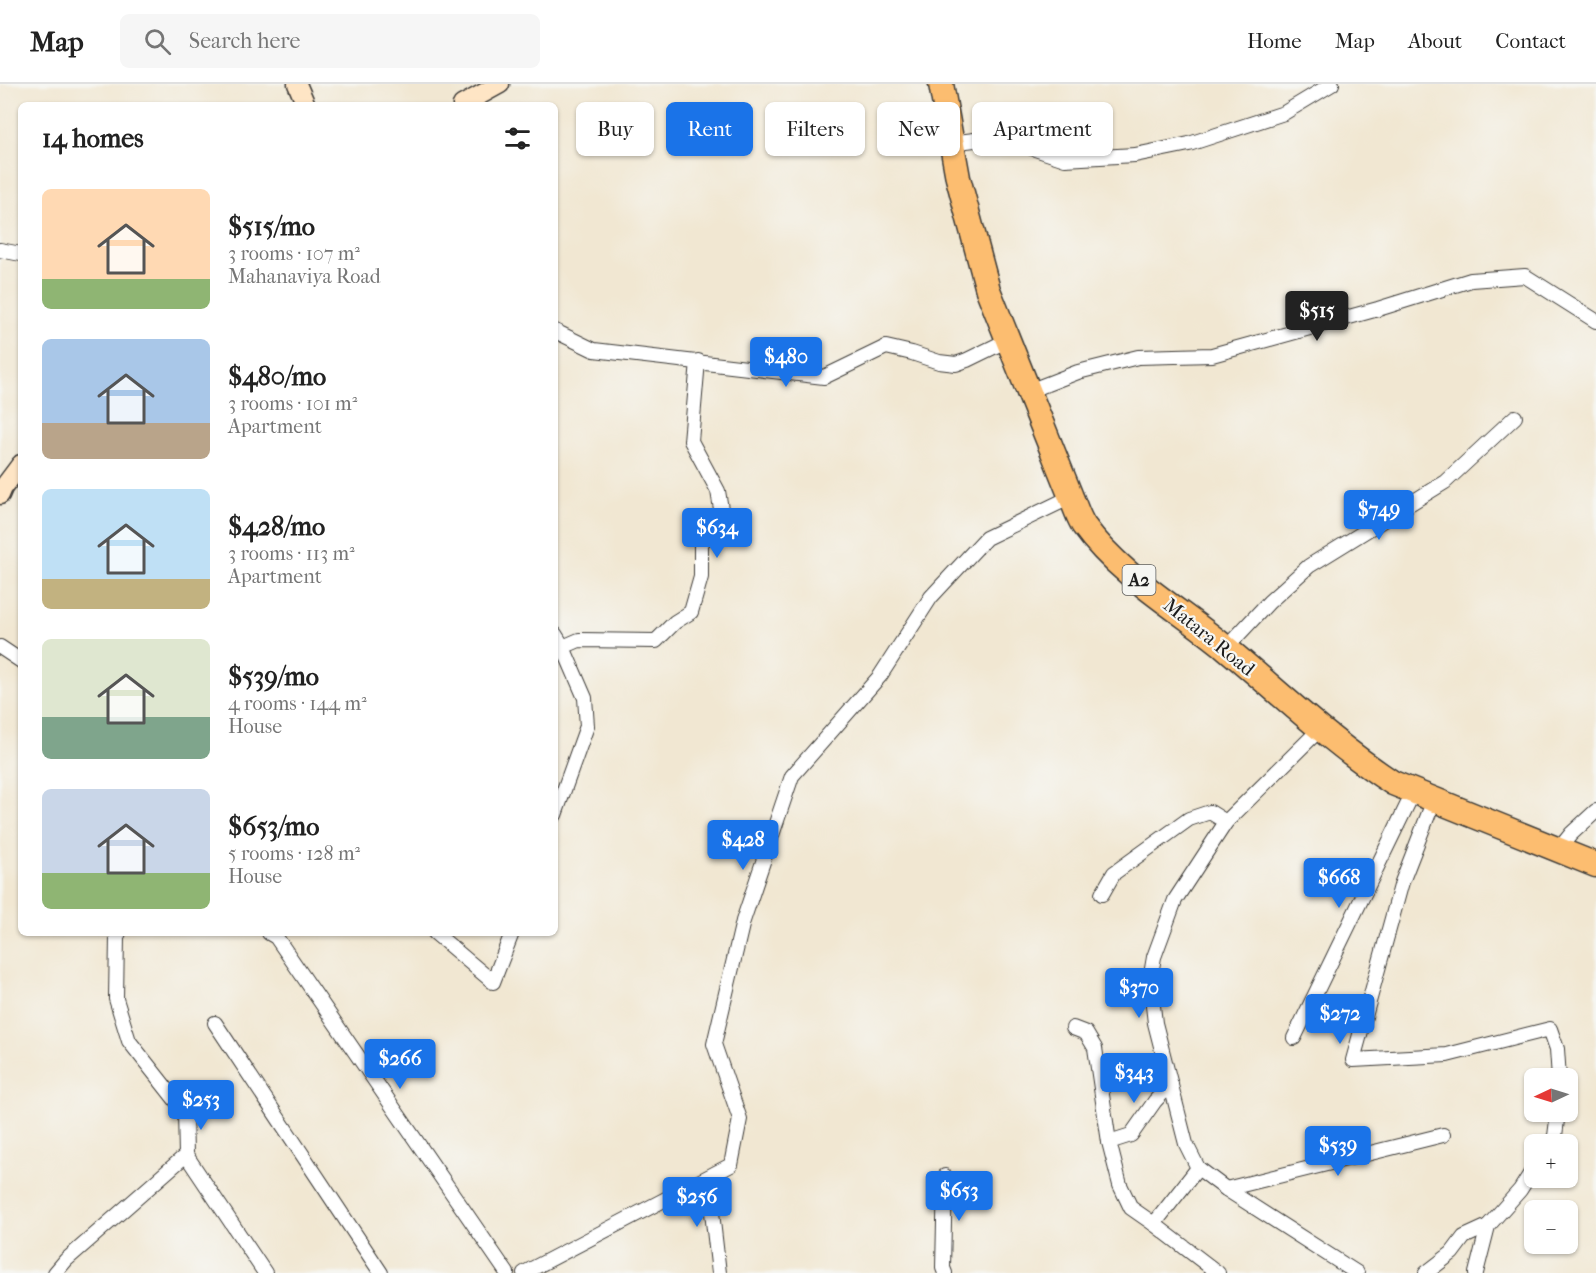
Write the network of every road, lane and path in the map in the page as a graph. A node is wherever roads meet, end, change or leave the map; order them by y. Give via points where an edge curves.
1 (297, 84) edge
2 (500, 84) edge
3 (941, 84) edge
4 (1332, 84) edge
5 (305, 102) edge
6 (467, 102) edge
7 (944, 102) edge
8 (960, 142) edge
9 (953, 156) edge
10 (0, 250) edge
11 (18, 253) edge
12 (1596, 321) edge
13 (558, 332) edge
14 (1008, 340) junction
15 (699, 361) junction
16 (1029, 391) junction
17 (1515, 417) dead end
18 (18, 468) edge
19 (1, 491) edge
20 (1071, 497) junction
21 (558, 639) edge
22 (0, 647) edge
23 (563, 647) junction
24 (1226, 648) junction
25 (18, 659) edge
26 (1320, 729) junction
27 (1424, 796) junction
28 (558, 807) edge
29 (1596, 811) edge
30 (1226, 822) junction
31 (1559, 849) junction
32 (1596, 865) edge
33 (1102, 894) dead end
34 (117, 936) edge
35 (274, 936) edge
36 (439, 936) edge
37 (511, 936) edge
38 (215, 1023) dead end
39 (1073, 1028) dead end
40 (1294, 1038) dead end
41 (1558, 1068) edge
42 (1171, 1084) junction
43 (1443, 1135) dead end
44 (1109, 1142) junction
45 (186, 1155) junction
46 (1198, 1168) junction
47 (945, 1176) dead end
48 (708, 1178) junction
49 (1524, 1184) edge
50 (1226, 1189) junction
51 (1154, 1224) junction
52 (1488, 1226) junction
53 (55, 1273) edge
54 (265, 1273) edge
55 (381, 1273) edge
56 (507, 1273) edge
57 (524, 1273) edge
58 (719, 1273) edge
59 (945, 1273) edge
60 (1218, 1273) edge
61 (1357, 1273) edge
62 (1426, 1273) edge
63 (1476, 1273) edge

1 - 5 main road
2 - 6 main road
3 - 7 highway, Matara Road / A2
4 - 8 street via 1284,113 1189,144 1135,154 1065,159 999,137
9 - 14 highway, Matara Road / A2 via 988,290
10 - 11 street
12 - 16 street via 1525,276 1471,280 1212,355 1138,357 1078,372
13 - 15 street via 594,350
14 - 15 street via 956,363 886,347 824,377
14 - 16 highway, Matara Road / A2
15 - 23 street via 691,441 718,491 723,521 702,543 701,577 691,612 656,641 579,640
16 - 20 highway, Matara Road / A2
17 - 24 street via 1445,482 1310,566
18 - 19 main road
20 - 24 highway, Matara Road / A2 via 1082,523 1100,546
20 - 48 street via 986,538 931,597 880,676 792,776 743,921 714,1044 740,1119 731,1165
21 - 23 street
22 - 25 street
23 - 28 street via 585,698 587,726
24 - 26 highway, Matara Road / A2
26 - 27 highway, Matara Road / A2 via 1393,783
26 - 30 street
27 - 31 highway, Matara Road / A2
27 - 40 street
27 - 41 street via 1353,1060 1447,1055 1550,1029
29 - 31 street
30 - 33 street via 1210,812 1189,819 1114,873
30 - 42 street via 1175,900 1154,957 1150,980 1155,1023
31 - 32 highway, Matara Road / A2
34 - 45 street via 116,999 129,1041 184,1112
35 - 56 street
36 - 37 street via 493,982
38 - 55 street
39 - 44 street via 1086,1033 1095,1048
42 - 44 street via 1131,1136
42 - 46 street via 1186,1144
43 - 50 street
44 - 51 street via 1120,1185 1131,1208
45 - 53 street
45 - 54 street
46 - 50 street
46 - 51 street
47 - 59 street
48 - 57 street
48 - 58 street
49 - 52 street
50 - 61 street
51 - 60 street
52 - 62 street via 1464,1237 1452,1253
52 - 63 street

